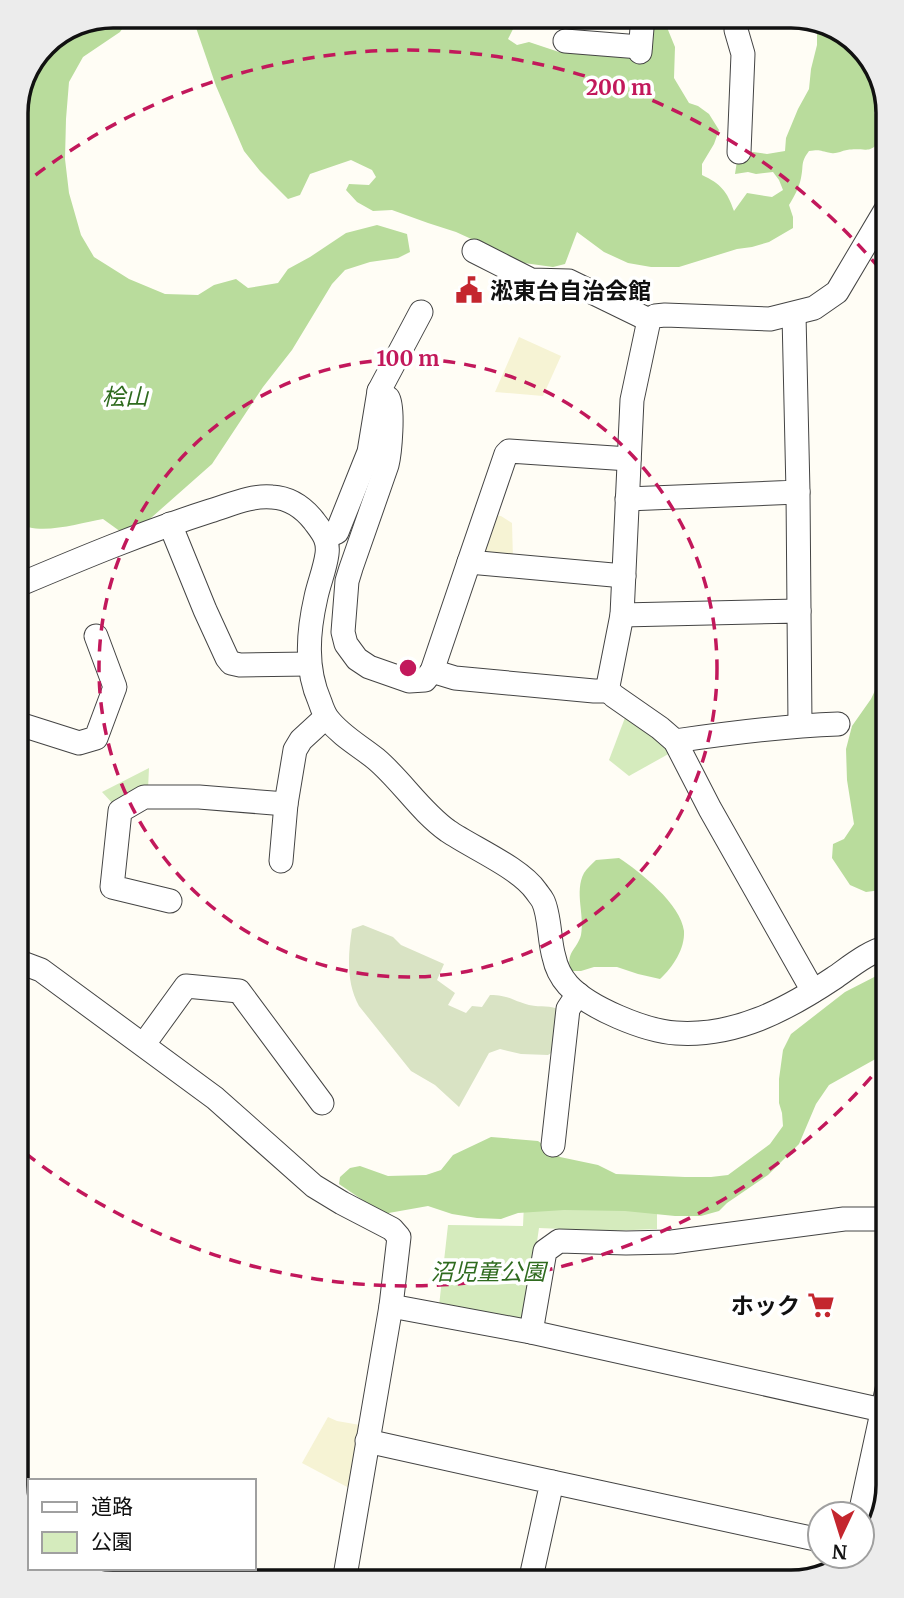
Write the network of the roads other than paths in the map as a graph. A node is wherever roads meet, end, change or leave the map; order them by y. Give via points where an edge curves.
1 (642, 28) edge
2 (736, 28) edge
3 (565, 41) dead end
4 (739, 152) dead end
5 (876, 226) edge
6 (474, 251) dead end
7 (421, 312) dead end
8 (794, 315) junction
9 (649, 320) junction
10 (379, 391) junction
11 (629, 460) junction
12 (797, 492) junction
13 (627, 499) junction
14 (170, 524) junction
15 (326, 537) junction
16 (469, 562) junction
17 (624, 576) junction
18 (28, 581) edge
19 (799, 611) junction
20 (622, 615) junction
21 (96, 636) dead end
22 (309, 664) junction
23 (432, 671) junction
24 (609, 691) junction
25 (326, 717) junction
26 (838, 724) dead end
27 (800, 726) junction
28 (28, 727) edge
29 (675, 741) junction
30 (286, 804) junction
31 (281, 861) dead end
32 (170, 901) dead end
33 (876, 951) edge
34 (28, 965) edge
35 (813, 991) junction
36 (578, 994) junction
37 (144, 1044) junction
38 (322, 1104) dead end
39 (553, 1145) dead end
40 (876, 1219) edge
41 (391, 1306) junction
42 (531, 1332) junction
43 (876, 1409) edge
44 (876, 1438) edge
45 (368, 1441) junction
46 (552, 1482) junction
47 (863, 1500) edge
48 (806, 1537) edge
49 (346, 1570) edge
50 (533, 1570) edge

1 - 3 street via 640,50
2 - 4 street via 743,54
5 - 8 street via 837,292
6 - 9 street via 531,280 569,281
7 - 10 street
8 - 9 street via 751,320 665,315
8 - 12 street
9 - 11 street via 632,400
10 - 15 street via 369,452 337,532
10 - 23 street via 391,408 389,455 347,581 343,639 369,667 414,682 425,680
11 - 13 street
11 - 16 street via 509,451
12 - 13 street
12 - 19 street
13 - 17 street
14 - 15 street via 252,498 273,496 304,508
14 - 18 street
14 - 22 street via 231,663
15 - 22 street via 327,554 311,620
16 - 17 street
16 - 23 street
17 - 20 street
19 - 20 street
19 - 27 street
20 - 24 street
21 - 28 street via 115,687 96,738 79,743
22 - 25 street
23 - 24 street via 455,678
24 - 29 street
25 - 30 street via 295,750
25 - 36 street via 445,828 530,881 544,902 559,972
26 - 27 street
27 - 29 street
29 - 35 street
30 - 31 street
30 - 32 street via 144,797 120,811 110,896
33 - 35 street
34 - 37 street
35 - 36 street via 747,1025 694,1034 644,1028
36 - 39 street via 568,1009
37 - 38 street via 186,986 239,992
37 - 41 street via 215,1098 314,1186 392,1229 399,1237
40 - 42 street via 844,1219 672,1242 559,1241 545,1251
41 - 42 street
41 - 45 street
42 - 43 street
44 - 47 street
45 - 46 street
45 - 49 street
46 - 48 street
46 - 50 street

